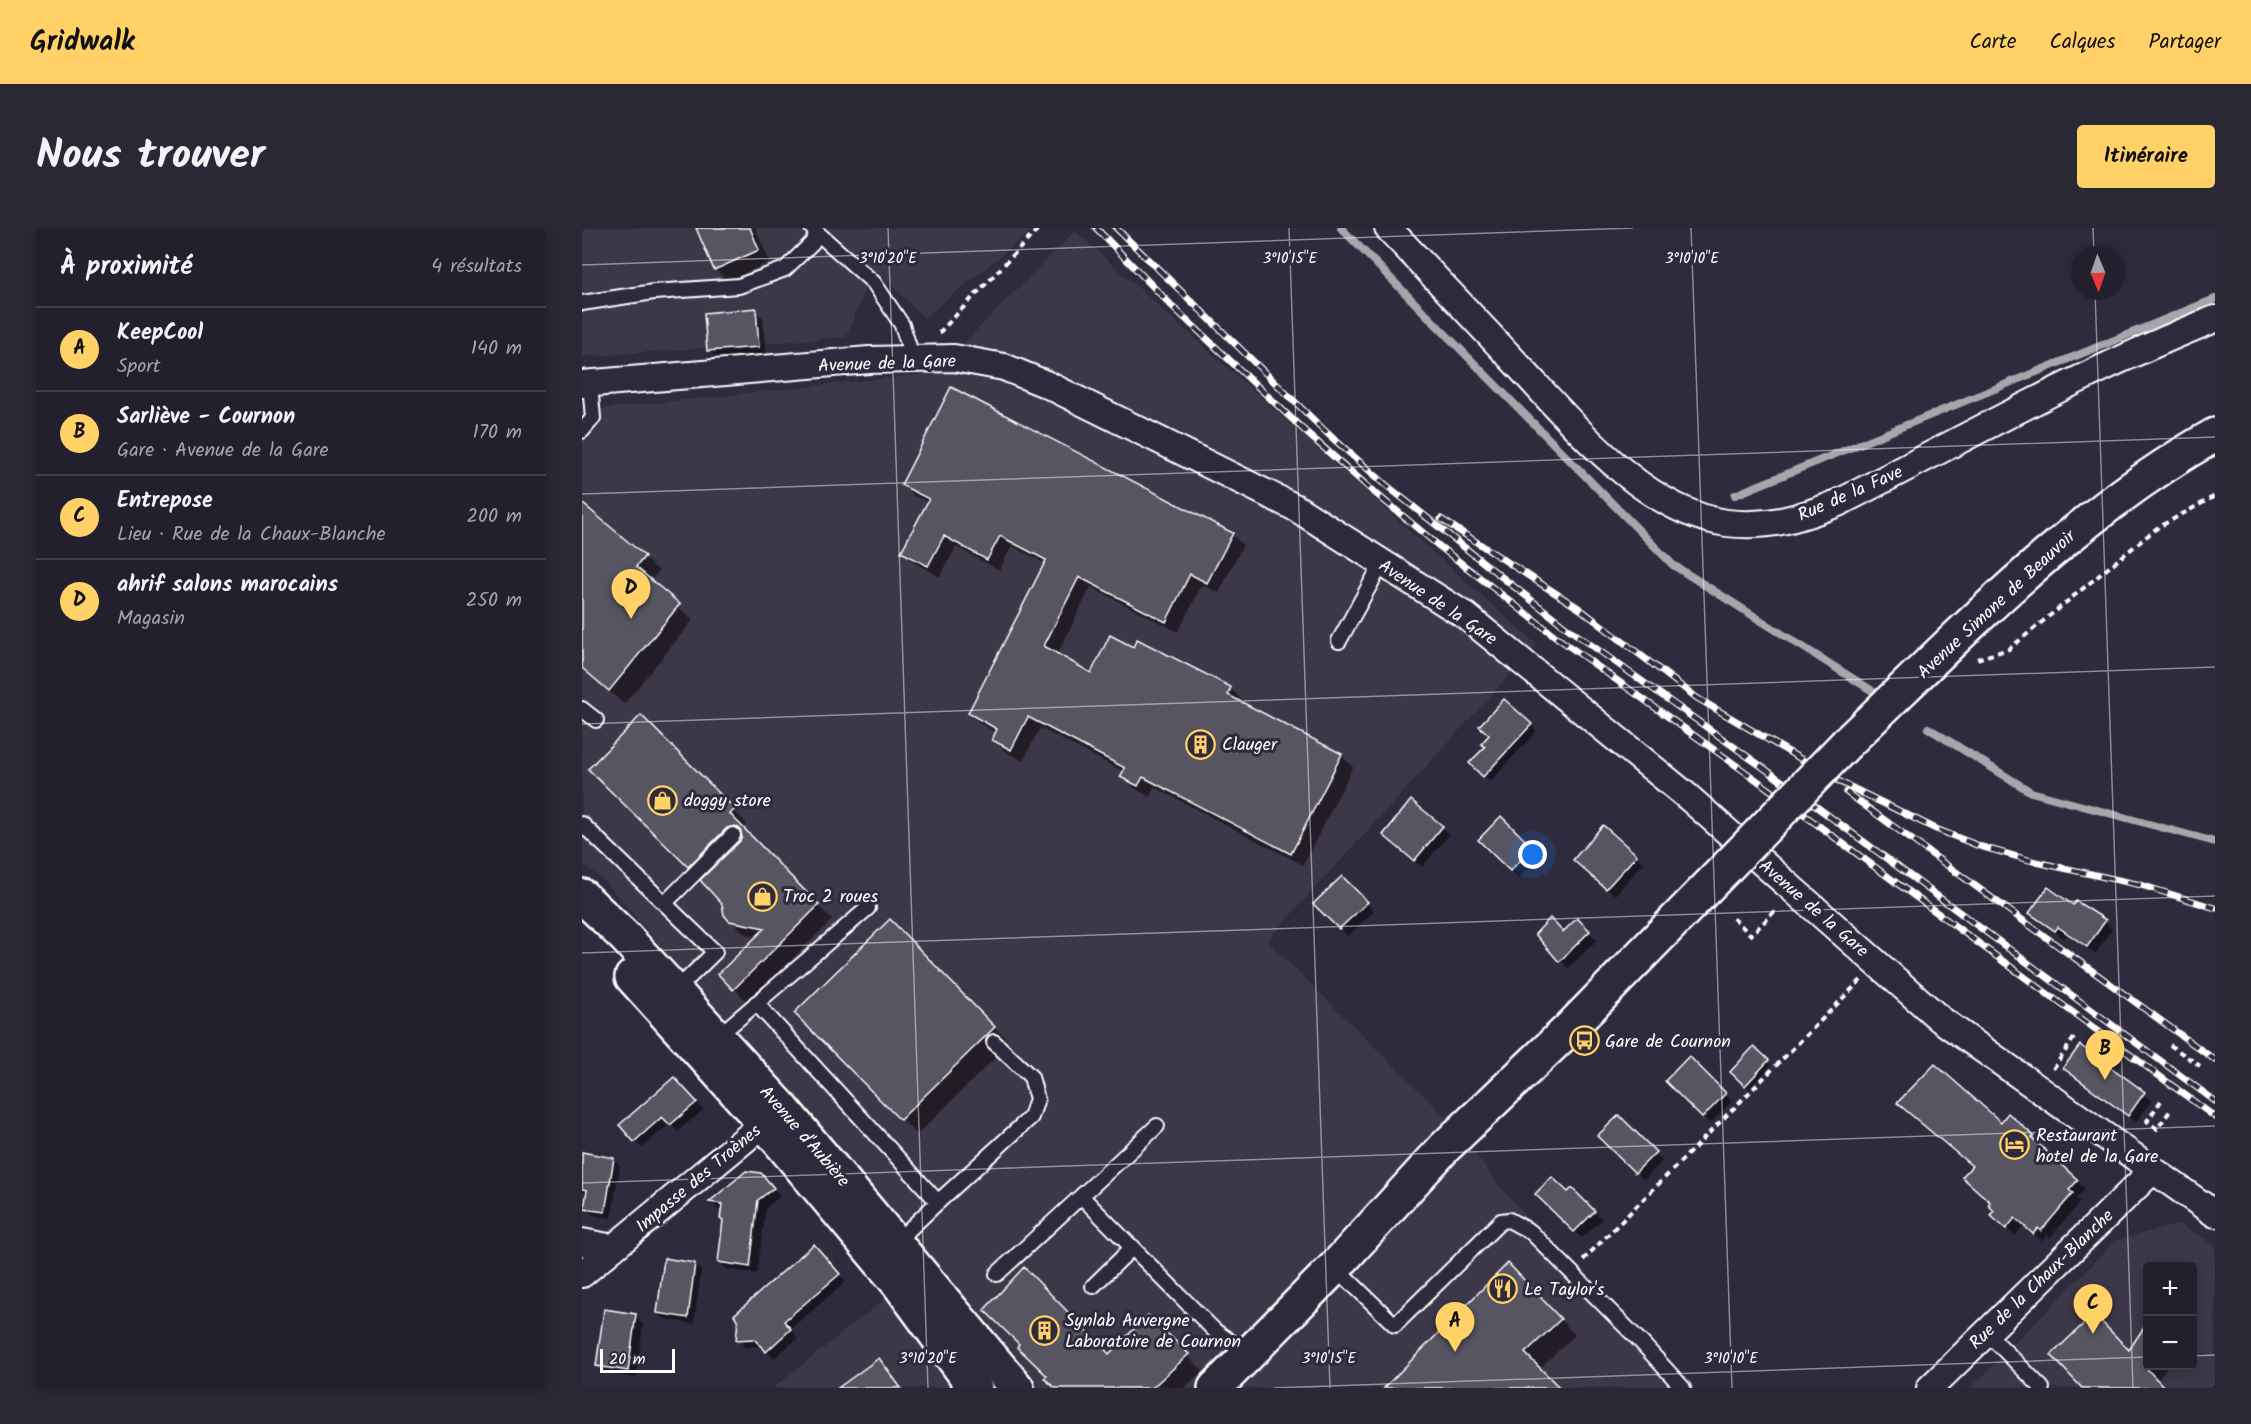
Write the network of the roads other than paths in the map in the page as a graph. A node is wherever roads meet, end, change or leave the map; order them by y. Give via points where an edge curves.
1 (1388, 228) edge
2 (814, 231) edge
3 (582, 303) edge
4 (2215, 319) edge
5 (913, 359) junction
6 (586, 384) edge
7 (582, 431) edge
8 (2215, 435) edge
9 (1382, 563) junction
10 (1339, 641) dead end
11 (582, 709) edge
12 (596, 720) dead end
13 (582, 824) edge
14 (733, 835) dead end
15 (582, 896) edge
16 (664, 903) junction
17 (868, 908) dead end
18 (582, 927) edge
19 (675, 991) junction
20 (756, 1003) junction
21 (994, 1042) dead end
22 (709, 1045) junction
23 (773, 1115) junction
24 (1156, 1126) dead end
25 (2153, 1170) junction
26 (1082, 1197) junction
27 (938, 1202) junction
28 (2215, 1214) edge
29 (582, 1242) edge
30 (1133, 1247) junction
31 (613, 1248) junction
32 (887, 1252) junction
33 (1335, 1267) junction
34 (997, 1274) dead end
35 (582, 1275) edge
36 (1093, 1286) dead end
37 (1986, 1332) junction
38 (1245, 1356) junction
39 (975, 1388) edge
40 (1017, 1388) edge
41 (1215, 1388) edge
42 (1229, 1388) edge
43 (1683, 1388) edge
44 (1930, 1388) edge
45 (2042, 1388) edge

1 - 4 street, Rue de la Fave via 1580,430 1631,477 1665,500 1727,523 1766,524 1798,519 1838,503 2084,378
2 - 3 lane via 812,243 785,269 739,286 654,292
2 - 5 lane via 874,283 902,325
5 - 6 street, Avenue de la Gare
5 - 9 street, Avenue de la Gare via 954,358 1004,367 1048,385 1296,508
6 - 7 lane via 593,418
8 - 33 main road, Avenue Simone de Beauvoir, bridge via 2085,522 1846,744 1569,1029 1445,1147
9 - 10 lane
9 - 25 street, Avenue de la Gare via 1466,616 1688,797 1940,1019
11 - 12 lane
13 - 16 lane
14 - 16 lane
15 - 19 main road, Avenue d'Aubière
16 - 19 lane via 714,952
17 - 20 lane
18 - 22 main road, Avenue d'Aubière
19 - 22 main road, Avenue d'Aubière
20 - 22 lane
20 - 27 lane
21 - 27 lane via 1031,1077 1037,1100 1031,1117
22 - 23 main road, Avenue d'Aubière
23 - 31 street, Impasse des Troènes
23 - 32 main road, Avenue d'Aubière
24 - 26 lane
25 - 28 street, Avenue de la Gare
25 - 37 street, Rue de la Chaux-Blanche
26 - 30 lane
26 - 34 lane
27 - 32 lane
29 - 31 street
30 - 36 lane
30 - 38 lane via 1215,1331
31 - 35 street, Impasse des Troènes
32 - 39 main road, Avenue d'Aubière via 899,1284
32 - 40 main road, Avenue d'Aubière
33 - 38 main road, Avenue Simone de Beauvoir
33 - 43 lane via 1395,1325 1501,1221 1509,1220 1531,1232
37 - 44 street, Rue de la Chaux-Blanche
37 - 45 lane
38 - 41 main road, Avenue Simone de Beauvoir
38 - 42 main road

